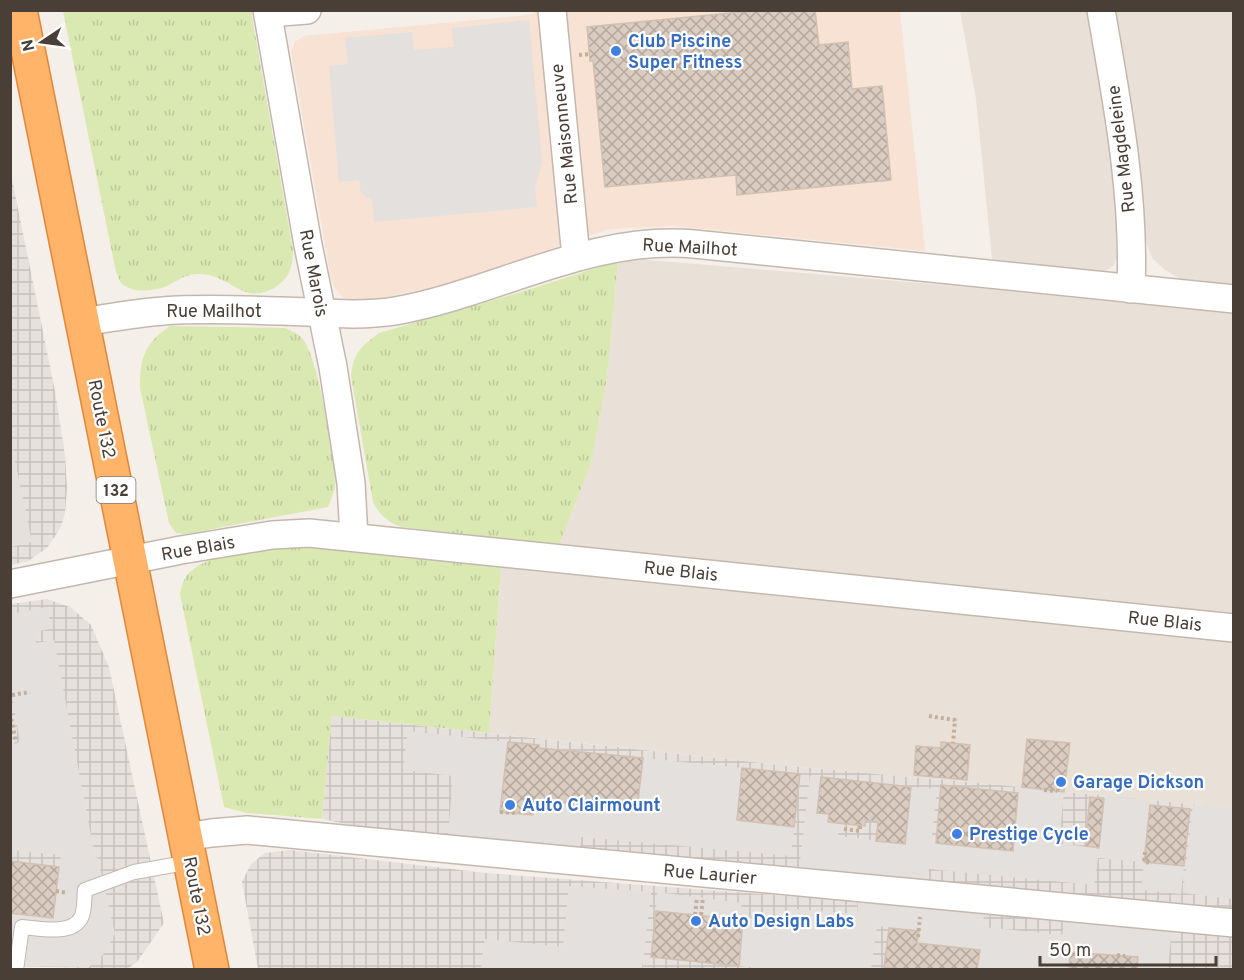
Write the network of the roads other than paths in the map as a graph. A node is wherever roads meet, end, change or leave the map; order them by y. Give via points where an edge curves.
1 (20, 10) edge
2 (307, 10) edge
3 (552, 10) edge
4 (1101, 10) edge
5 (268, 12) edge
6 (20, 64) edge
7 (576, 257) junction
8 (1131, 289) junction
9 (1233, 299) edge
10 (321, 313) junction
11 (82, 322) junction
12 (354, 537) junction
13 (130, 561) junction
14 (10, 585) edge
15 (1233, 628) edge
16 (188, 850) junction
17 (1233, 923) edge
18 (16, 969) edge
19 (212, 969) edge

1 - 6 highway, Route 132 / 132
2 - 5 street
3 - 7 street, Rue Maisonneuve
4 - 8 street, Rue Magdeleine via 1122,133
5 - 10 street, Rue Marois
6 - 11 highway, Route 132 / 132
7 - 8 street, Rue Mailhot via 633,244 672,242
7 - 10 street, Rue Mailhot via 423,305 369,314
8 - 9 street, Rue Mailhot
10 - 11 street, Rue Mailhot via 161,311
10 - 12 street, Rue Marois via 351,483
11 - 13 highway, Route 132 / 132
12 - 13 street, Rue Blais via 292,533
12 - 15 street, Rue Blais
13 - 14 street, Rue Blais
13 - 16 highway, Route 132 / 132
16 - 17 street, Rue Laurier via 212,833 247,830
16 - 18 lane via 85,890 81,918 75,925 60,929 22,927
16 - 19 highway, Route 132 / 132

